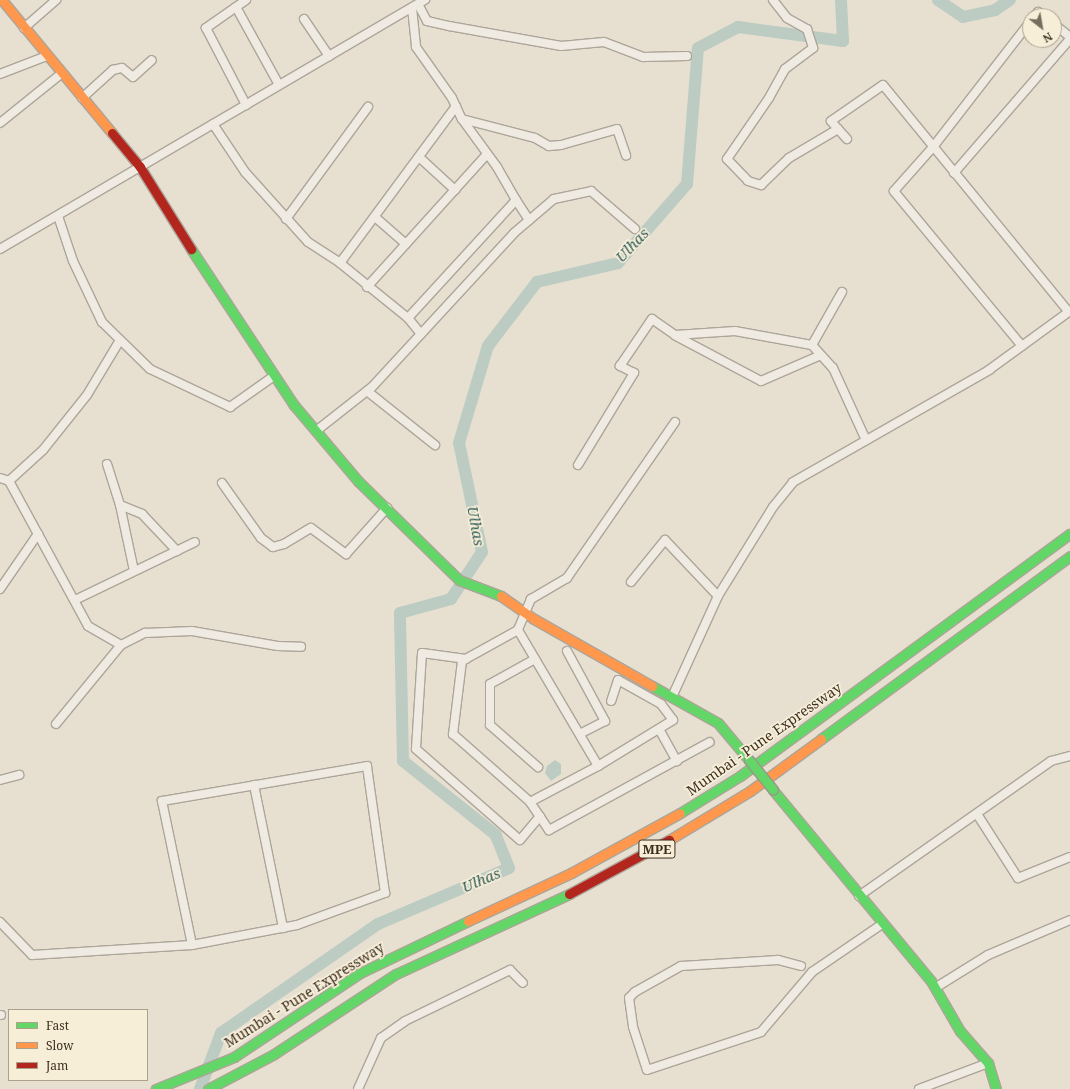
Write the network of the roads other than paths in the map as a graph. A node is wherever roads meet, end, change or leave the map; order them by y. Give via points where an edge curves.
1 (2, 0) edge
2 (56, 0) edge
3 (246, 0) edge
4 (773, 0) edge
5 (418, 4) edge
6 (236, 7) junction
7 (304, 19) dead end
8 (24, 28) junction
9 (1062, 31) edge
10 (1022, 32) edge
11 (1070, 38) edge
12 (47, 56) junction
13 (329, 56) junction
14 (687, 56) dead end
15 (152, 60) dead end
16 (62, 73) junction
17 (0, 74) edge
18 (279, 85) junction
19 (82, 98) junction
20 (246, 104) junction
21 (456, 106) junction
22 (368, 107) dead end
23 (462, 119) junction
24 (0, 123) edge
25 (213, 124) junction
26 (838, 129) junction
27 (847, 139) dead end
28 (933, 147) junction
29 (487, 154) junction
30 (626, 155) dead end
31 (419, 158) junction
32 (140, 167) junction
33 (954, 173) junction
34 (455, 190) junction
35 (516, 200) junction
36 (58, 216) junction
37 (375, 217) junction
38 (286, 219) junction
39 (529, 220) junction
40 (635, 229) dead end
41 (406, 244) junction
42 (0, 249) edge
43 (340, 263) junction
44 (367, 287) junction
45 (842, 292) dead end
46 (1069, 312) edge
47 (408, 318) junction
48 (421, 334) junction
49 (675, 335) junction
50 (120, 340) junction
51 (812, 345) junction
52 (1022, 346) junction
53 (821, 355) junction
54 (274, 376) junction
55 (367, 391) junction
56 (675, 422) dead end
57 (316, 431) junction
58 (866, 440) junction
59 (435, 445) dead end
60 (107, 464) dead end
61 (578, 465) dead end
62 (0, 478) edge
63 (8, 481) junction
64 (222, 483) dead end
65 (120, 505) junction
66 (387, 508) junction
67 (38, 534) junction
68 (1070, 534) edge
69 (195, 542) dead end
70 (177, 551) junction
71 (1070, 556) edge
72 (134, 571) junction
73 (631, 582) dead end
74 (0, 589) edge
75 (718, 596) junction
76 (75, 600) junction
77 (524, 612) junction
78 (518, 630) junction
79 (121, 645) junction
80 (301, 647) dead end
81 (567, 651) dead end
82 (466, 659) junction
83 (535, 659) junction
84 (672, 697) junction
85 (612, 701) dead end
86 (56, 724) dead end
87 (659, 729) junction
88 (580, 734) junction
89 (710, 742) dead end
90 (1070, 756) edge
91 (677, 761) junction
92 (598, 766) junction
93 (538, 767) dead end
94 (19, 775) dead end
95 (0, 780) edge
96 (254, 785) junction
97 (530, 802) junction
98 (977, 814) junction
99 (540, 816) junction
100 (1070, 857) edge
101 (859, 896) junction
102 (1070, 920) edge
103 (0, 922) edge
104 (882, 924) junction
105 (283, 928) junction
106 (192, 945) junction
107 (801, 966) dead end
108 (524, 983) dead end
109 (935, 988) junction
110 (988, 1064) junction
111 (210, 1088) edge
112 (156, 1089) edge
113 (358, 1089) edge
114 (920, 1089) edge
115 (996, 1089) edge

1 - 8 main road
2 - 8 street
3 - 6 street
4 - 26 street via 787,18 807,29 813,48 785,69 728,159 748,181 761,185 789,158
5 - 13 street
5 - 14 street via 427,21 449,26 561,46 604,42 644,57
5 - 21 street via 416,46
6 - 18 street
6 - 20 street via 206,28
7 - 13 street
8 - 12 main road
9 - 11 street
10 - 28 street
11 - 33 street
12 - 16 main road
12 - 17 street
13 - 18 street
15 - 19 street via 133,76 122,68 114,70
16 - 19 main road
16 - 24 street
18 - 20 street
19 - 32 main road
20 - 25 street
21 - 23 street
21 - 31 street
22 - 38 street
23 - 29 street
23 - 30 street via 535,138 549,146 617,129
25 - 32 street
25 - 38 street via 245,172
26 - 27 street
26 - 28 street via 831,121 883,85
28 - 33 street
28 - 52 street via 894,191
29 - 34 street
29 - 35 street
31 - 34 street
31 - 37 street
32 - 36 street
32 - 54 main road
33 - 46 street
34 - 41 street
35 - 39 street
35 - 47 street
36 - 42 street
36 - 50 street via 73,261 102,322
37 - 41 street
37 - 43 street
38 - 43 street via 308,242
39 - 40 street via 554,199 591,192
39 - 48 street
41 - 44 street
43 - 44 street
44 - 47 street
45 - 51 street
46 - 52 street
47 - 48 street
48 - 55 street
49 - 51 street via 735,332
49 - 53 street via 761,380
49 - 61 street via 652,319 620,366 634,373
50 - 54 street via 150,369 230,407
50 - 63 street via 87,395 43,450
51 - 53 street
52 - 58 street via 989,370
53 - 58 street via 833,368
54 - 57 main road
55 - 57 street
55 - 59 street
56 - 77 street via 567,578 532,599
57 - 66 main road via 358,480
58 - 75 street via 793,482 773,507
60 - 65 street
62 - 63 street
63 - 67 street
64 - 66 street via 261,538 273,547 284,544 311,528 346,554
65 - 70 street via 142,514
65 - 72 street
66 - 77 main road via 459,580 494,591
67 - 74 street
67 - 76 street
68 - 112 main road, Mumbai - Pune Expressway / MPE via 740,776 692,807 571,873 388,958 360,973 264,1039 230,1059
69 - 70 street
70 - 72 street
71 - 111 main road, MPE via 791,762 701,822 579,890 396,974 274,1054
72 - 76 street
73 - 75 street via 665,540
75 - 84 street
76 - 79 street via 88,626
77 - 78 street
77 - 84 main road
78 - 82 street
78 - 83 street
79 - 80 street via 145,633 192,631 278,646
79 - 86 street
81 - 88 street via 605,720
82 - 97 street via 462,661 453,734
82 - 99 street via 422,653 416,749 520,840
83 - 88 street
83 - 93 street via 490,684 490,725
84 - 101 main road, bridge via 718,723
85 - 87 street via 618,680 661,704 673,720
87 - 91 street
87 - 92 street
88 - 92 street
89 - 91 street
90 - 98 street via 1051,761
91 - 99 street via 550,830
92 - 97 street
94 - 95 street
96 - 105 street
96 - 105 street via 367,766 385,893
96 - 106 street via 162,801
97 - 99 street
98 - 100 street via 1018,878
98 - 101 street via 971,815
101 - 104 main road
102 - 109 street via 988,955
103 - 106 street via 32,955
104 - 107 street via 812,972 761,1032 647,1070 633,1027 629,998 635,992 681,966 778,960
104 - 109 main road
105 - 106 street
108 - 113 street via 510,970 405,1021 381,1038
109 - 110 main road via 960,1031
110 - 114 street
110 - 115 main road

